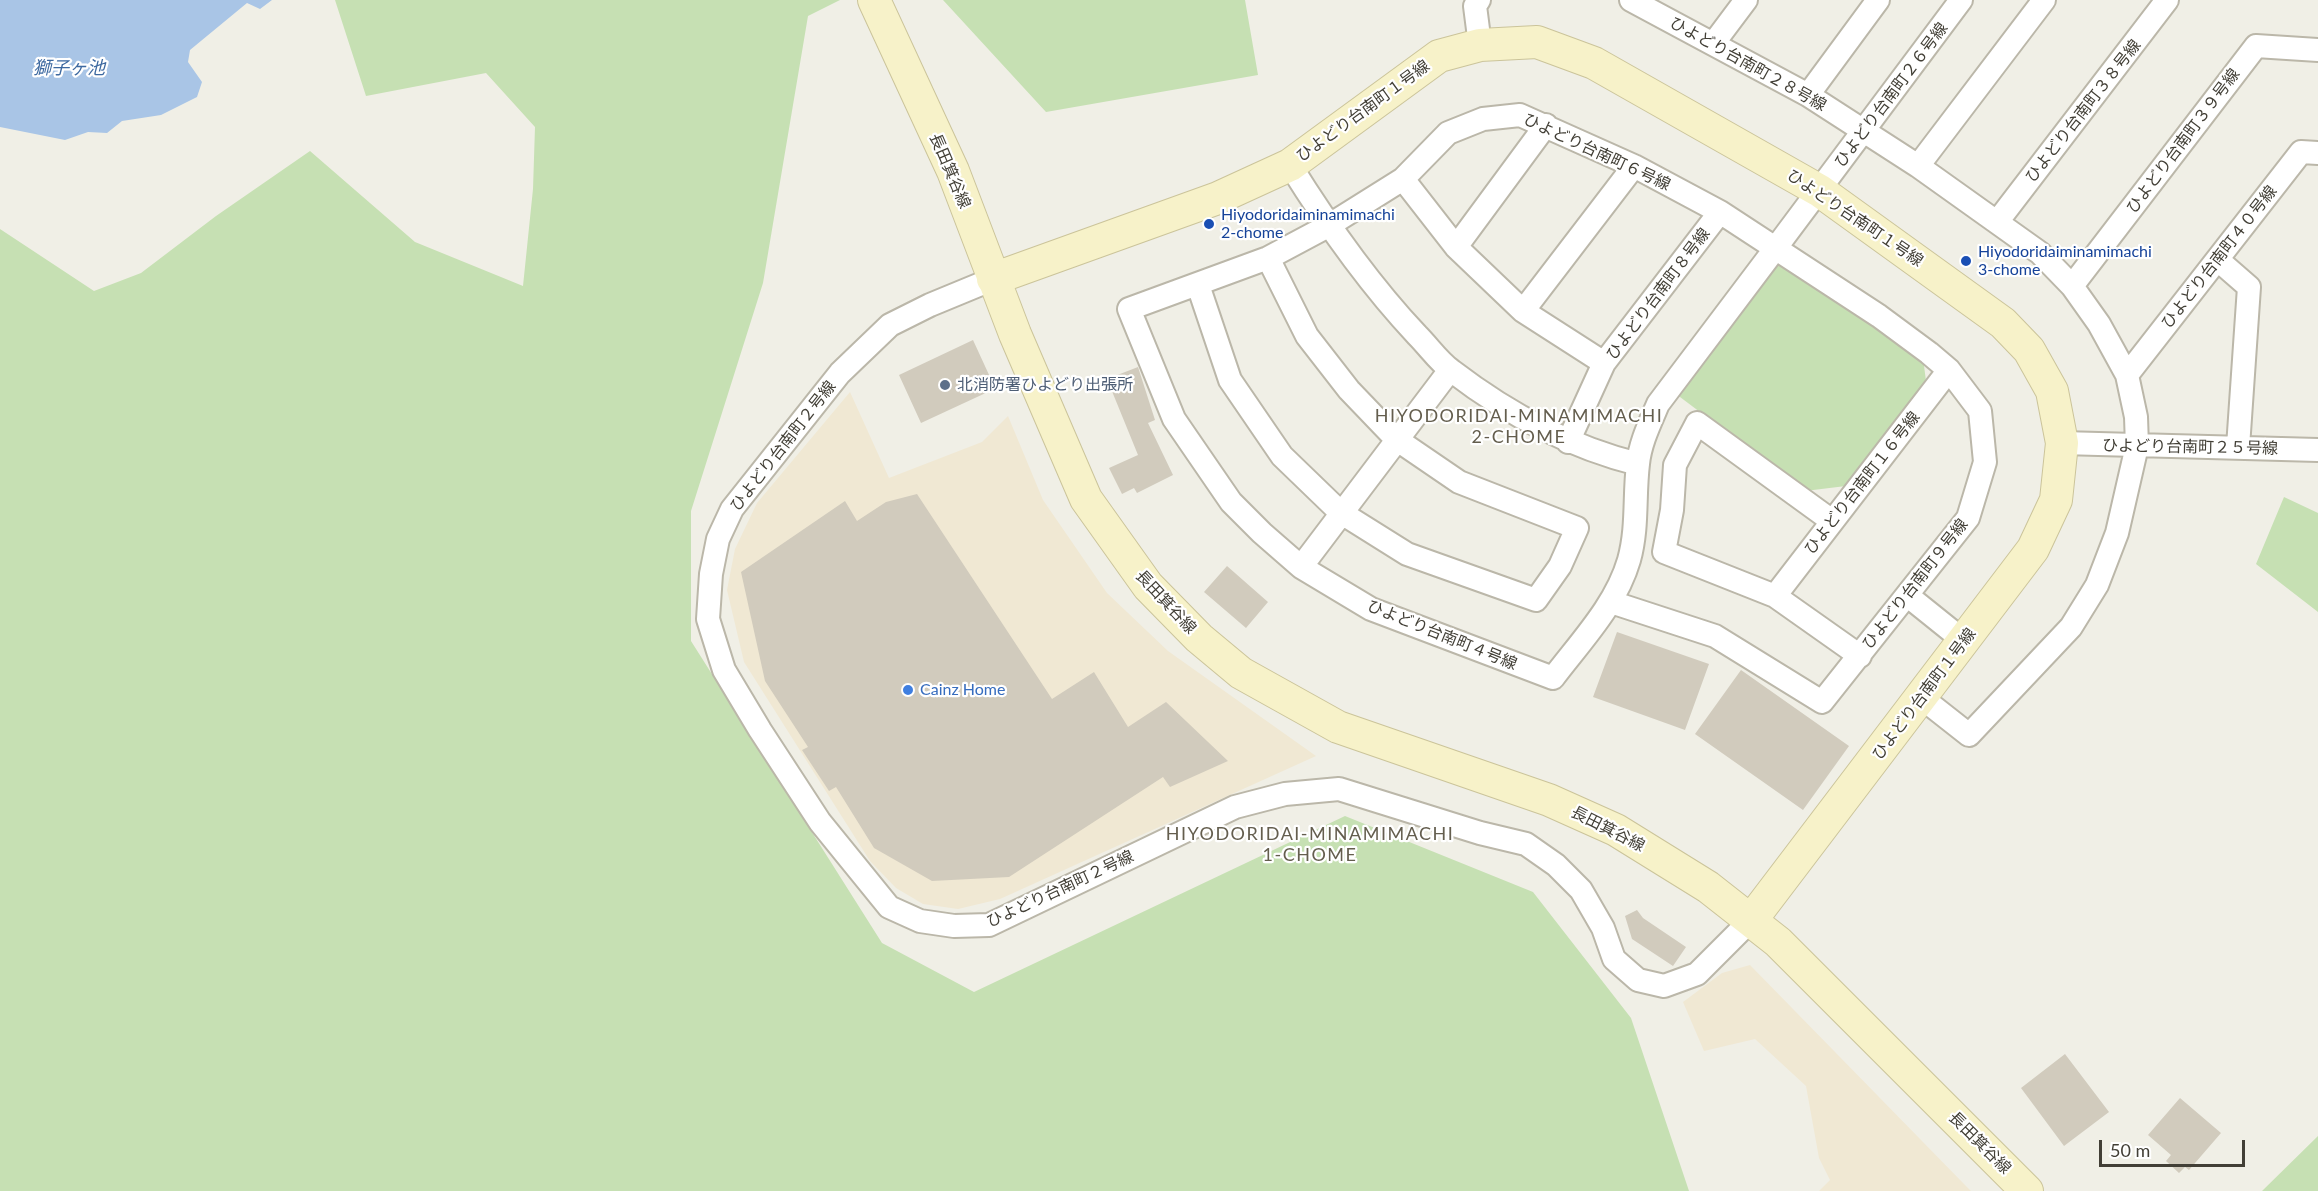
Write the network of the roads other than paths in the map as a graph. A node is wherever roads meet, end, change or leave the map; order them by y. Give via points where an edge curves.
1 (874, 0) edge
2 (1479, 0) edge
3 (1631, 0) edge
4 (1746, 0) edge
5 (1878, 0) edge
6 (1961, 0) edge
7 (2044, 0) edge
8 (2167, 0) edge
9 (1713, 44) junction
10 (1480, 45) junction
11 (2318, 50) edge
12 (1808, 95) junction
13 (1546, 125) junction
14 (1863, 131) junction
15 (2318, 153) edge
16 (1290, 165) junction
17 (1634, 166) junction
18 (1918, 166) junction
19 (1403, 179) junction
20 (1820, 191) junction
21 (1720, 212) junction
22 (1997, 222) junction
23 (1328, 226) junction
24 (1456, 247) junction
25 (1777, 248) junction
26 (1268, 258) junction
27 (2218, 260) junction
28 (993, 279) junction
29 (1198, 285) junction
30 (2072, 286) junction
31 (1523, 311) junction
32 (1604, 363) junction
33 (1450, 370) junction
34 (1949, 370) junction
35 (2127, 375) junction
36 (1396, 439) junction
37 (1568, 442) junction
38 (2062, 443) junction
39 (2137, 446) junction
40 (2238, 447) junction
41 (2318, 450) edge
42 (1638, 464) junction
43 (1340, 512) junction
44 (1832, 521) junction
45 (1301, 567) junction
46 (1775, 596) junction
47 (1908, 596) junction
48 (1611, 602) junction
49 (1964, 641) junction
50 (1860, 656) junction
51 (1922, 698) junction
52 (1752, 919) junction
53 (1997, 1191) edge
54 (2027, 1191) edge

1 - 28 street, 長田箕谷線 via 952,171
2 - 10 street via 1475,6
3 - 9 street, ひよどり台南町２８号線
4 - 9 street
5 - 12 street
6 - 14 street, ひよどり台南町２６号線
7 - 18 street
8 - 22 street, ひよどり台南町３８号線
9 - 12 street, ひよどり台南町２８号線
10 - 16 street, ひよどり台南町１号線 via 1439,56
10 - 20 street, ひよどり台南町１号線 via 1536,42 1594,63
11 - 30 street, ひよどり台南町３９号線 via 2256,46
12 - 14 street, ひよどり台南町２８号線
13 - 17 street, ひよどり台南町６号線
13 - 19 street, ひよどり台南町６号線 via 1520,115 1483,119 1448,133
13 - 24 street
14 - 18 street, ひよどり台南町２８号線
14 - 20 street, ひよどり台南町２６号線
15 - 27 street, ひよどり台南町４０号線 via 2301,152
16 - 23 street
16 - 28 street, ひよどり台南町１号線 via 1218,198
17 - 21 street, ひよどり台南町６号線
17 - 31 street
18 - 22 street, ひよどり台南町２８号線
19 - 23 street, ひよどり台南町６号線
19 - 24 street
20 - 25 street, ひよどり台南町４号線
20 - 38 street, ひよどり台南町１号線 via 2003,323 2029,350 2052,391
21 - 25 street, ひよどり台南町６号線
21 - 32 street, ひよどり台南町８号線
22 - 30 street, ひよどり台南町２８号線 via 2040,253
23 - 26 street, ひよどり台南町４号線
23 - 33 street via 1383,298
24 - 31 street
25 - 34 street, ひよどり台南町９号線 via 1879,316
25 - 42 street, ひよどり台南町４号線 via 1658,404
26 - 29 street, ひよどり台南町４号線
26 - 36 street via 1307,336 1349,390
27 - 35 street, ひよどり台南町４０号線
27 - 40 street via 2249,287
28 - 52 street, 長田箕谷線 via 1086,499 1148,586 1199,638 1241,673 1338,727 1549,800 1616,830
28 - 52 street, ひよどり台南町２号線 via 890,325 840,372 732,509 718,539 711,574 708,620 724,670 820,822 889,907 920,921 954,926 989,925 1235,807 1285,794 1339,789 1480,833 1526,843 1581,890 1603,928 1614,959 1638,980 1664,986 1697,974
29 - 43 street via 1230,380 1282,456
29 - 45 street, ひよどり台南町４号線 via 1130,309 1174,419 1203,464 1231,502
30 - 35 street, ひよどり台南町２８号線
31 - 32 street
32 - 37 street, ひよどり台南町８号線
33 - 36 street
33 - 37 street
34 - 44 street, ひよどり台南町１６号線
34 - 47 street, ひよどり台南町９号線 via 1980,411 1985,462 1968,518
35 - 39 street, ひよどり台南町２８号線 via 2136,417
36 - 43 street
36 - 43 street via 1459,482 1577,528 1560,566 1536,600 1407,554
37 - 42 street
38 - 39 street, ひよどり台南町２５号線
38 - 49 street, ひよどり台南町１号線 via 2056,500 2033,549
39 - 40 street, ひよどり台南町２５号線
39 - 51 street, ひよどり台南町２８号線 via 2117,533 2097,585 2071,627 1969,735
40 - 41 street, ひよどり台南町２５号線
42 - 48 street, ひよどり台南町４号線 via 1637,518 1629,560
43 - 45 street
44 - 46 street, ひよどり台南町１６号線
44 - 46 street via 1697,423 1675,465 1664,552
45 - 48 street, ひよどり台南町４号線 via 1371,609 1552,678
46 - 50 street
47 - 49 street
47 - 50 street, ひよどり台南町９号線
48 - 50 street, ひよどり台南町９号線 via 1715,636 1822,702
49 - 51 street, ひよどり台南町１号線
51 - 52 street, ひよどり台南町１号線
52 - 53 street, 長田箕谷線 via 1885,1078
52 - 54 street, 長田箕谷線

